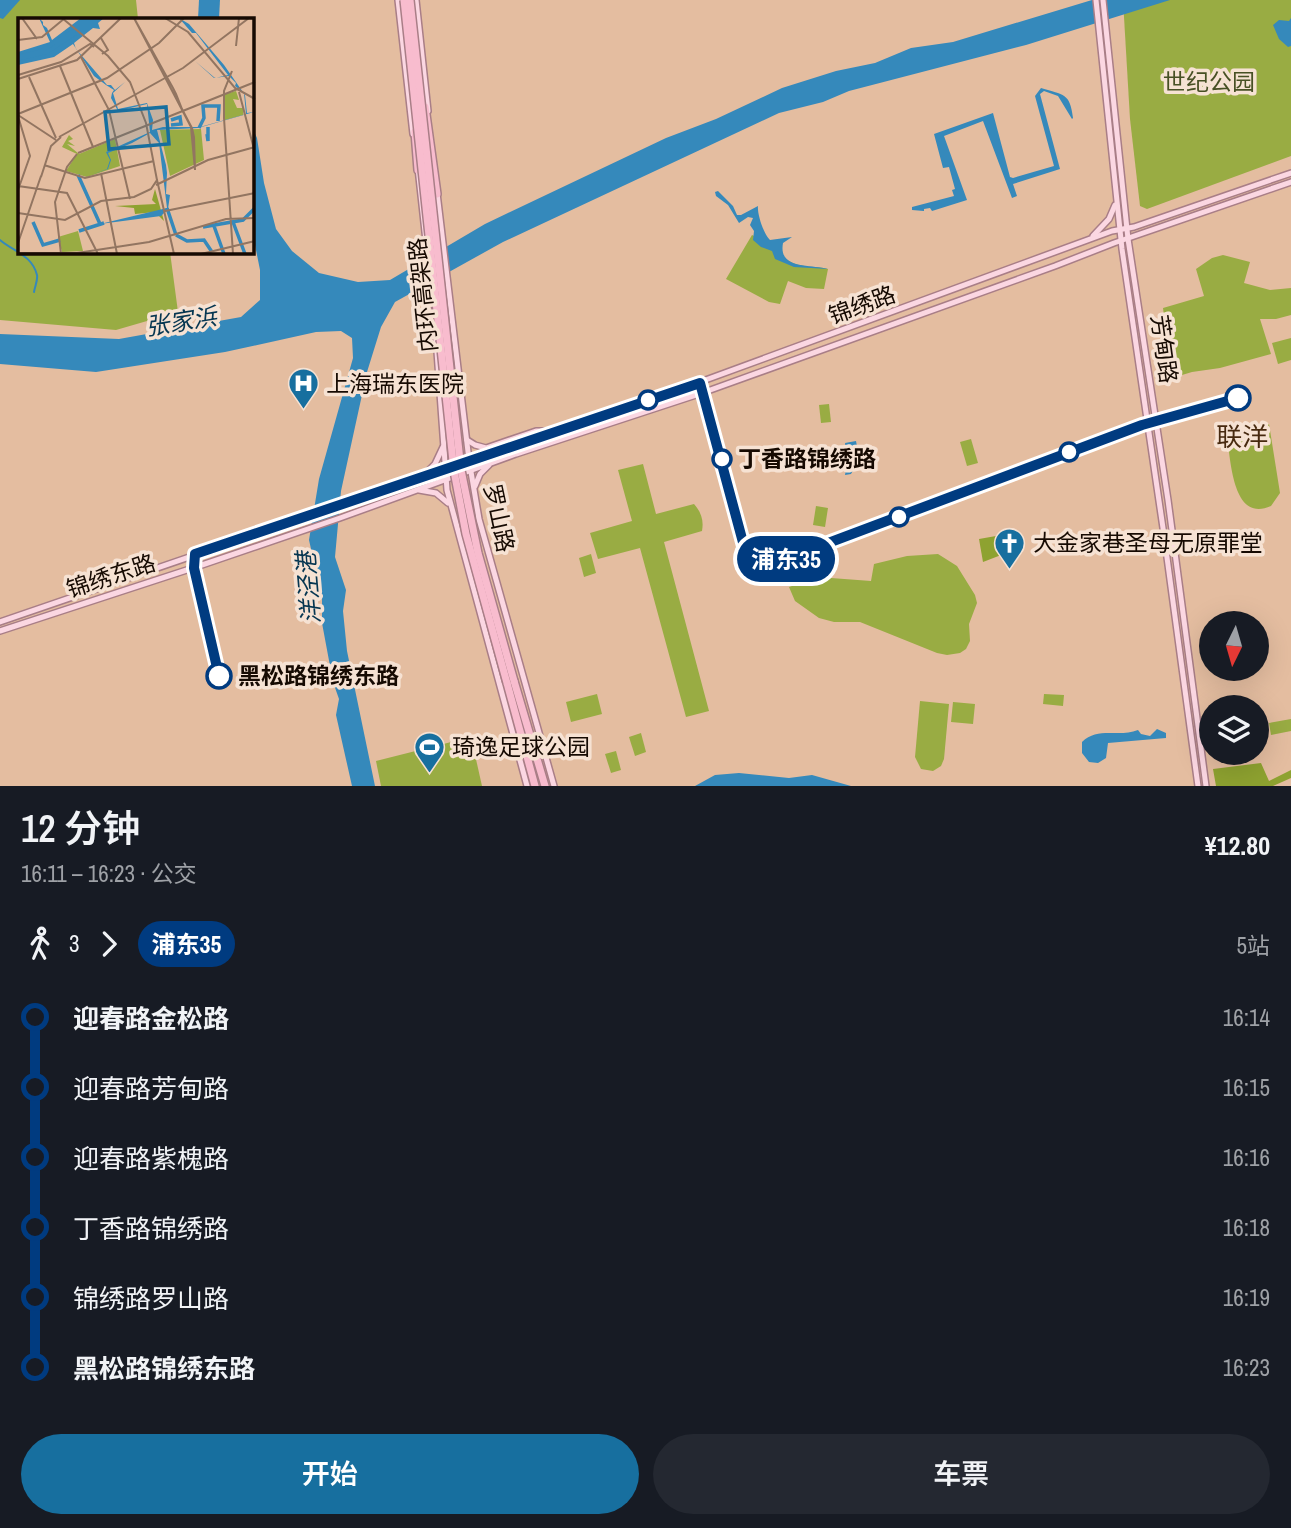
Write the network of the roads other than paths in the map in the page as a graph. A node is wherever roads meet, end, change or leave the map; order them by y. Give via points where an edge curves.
1 (398, 0) edge
2 (404, 0) edge
3 (410, 0) edge
4 (415, 0) edge
5 (1096, 0) edge
6 (1103, 0) edge
7 (409, 17) junction
8 (1103, 27) junction
9 (418, 170) junction
10 (1291, 173) edge
11 (1291, 182) edge
12 (438, 194) junction
13 (1116, 200) junction
14 (1127, 228) junction
15 (1120, 230) junction
16 (1128, 239) junction
17 (1088, 240) junction
18 (1121, 241) junction
19 (557, 430) junction
20 (466, 439) junction
21 (443, 447) junction
22 (469, 460) junction
23 (492, 462) junction
24 (444, 468) junction
25 (470, 470) junction
26 (423, 476) junction
27 (445, 479) junction
28 (474, 489) junction
29 (416, 490) junction
30 (449, 504) junction
31 (0, 622) edge
32 (0, 631) edge
33 (511, 682) junction
34 (531, 786) edge
35 (545, 786) edge
36 (554, 786) edge
37 (1198, 786) edge
38 (1206, 786) edge

1 - 9 main road, 罗山路
2 - 7 highway, 内环高架路, bridge
3 - 7 highway, 内环高架路, bridge
4 - 12 main road, 罗山路
5 - 8 main road, 芳甸路
6 - 8 main road, 芳甸路
7 - 9 highway, bridge
7 - 12 highway, bridge
7 - 33 highway, 内环高架路, bridge via 461,470
8 - 13 main road, 芳甸路
8 - 14 main road, 芳甸路
9 - 21 main road, 罗山路, bridge
10 - 14 main road, 锦绣路
11 - 16 main road, 锦绣路
12 - 20 main road, 罗山路
13 - 15 main road, 芳甸路
13 - 17 main road via 1109,219
14 - 15 main road, 锦绣路
14 - 16 main road, 芳甸路
15 - 17 main road, 锦绣路
15 - 18 main road, 芳甸路
16 - 18 main road, 锦绣路
16 - 38 main road, 芳甸路
17 - 19 main road, 锦绣路 via 700,383
18 - 23 main road, 锦绣路 via 715,388
18 - 37 main road, 芳甸路
19 - 20 main road via 486,448
19 - 22 main road, 锦绣路
20 - 22 main road, 罗山路
21 - 24 main road, 罗山路
21 - 26 main road
22 - 24 main road, 锦绣路
22 - 25 main road, 罗山路
23 - 25 main road, 锦绣路
23 - 28 main road
24 - 26 main road, 锦绣东路
24 - 27 main road, 罗山路
25 - 27 main road, 锦绣东路
25 - 28 main road, 罗山路
26 - 31 main road, 锦绣东路
27 - 29 main road, 锦绣东路
27 - 30 main road, 罗山路
28 - 36 main road, 罗山路 via 487,553
29 - 30 main road via 436,493
29 - 32 main road, 锦绣东路
30 - 34 main road, 罗山路
33 - 34 highway, 内环高架路
33 - 35 highway, 内环高架路

